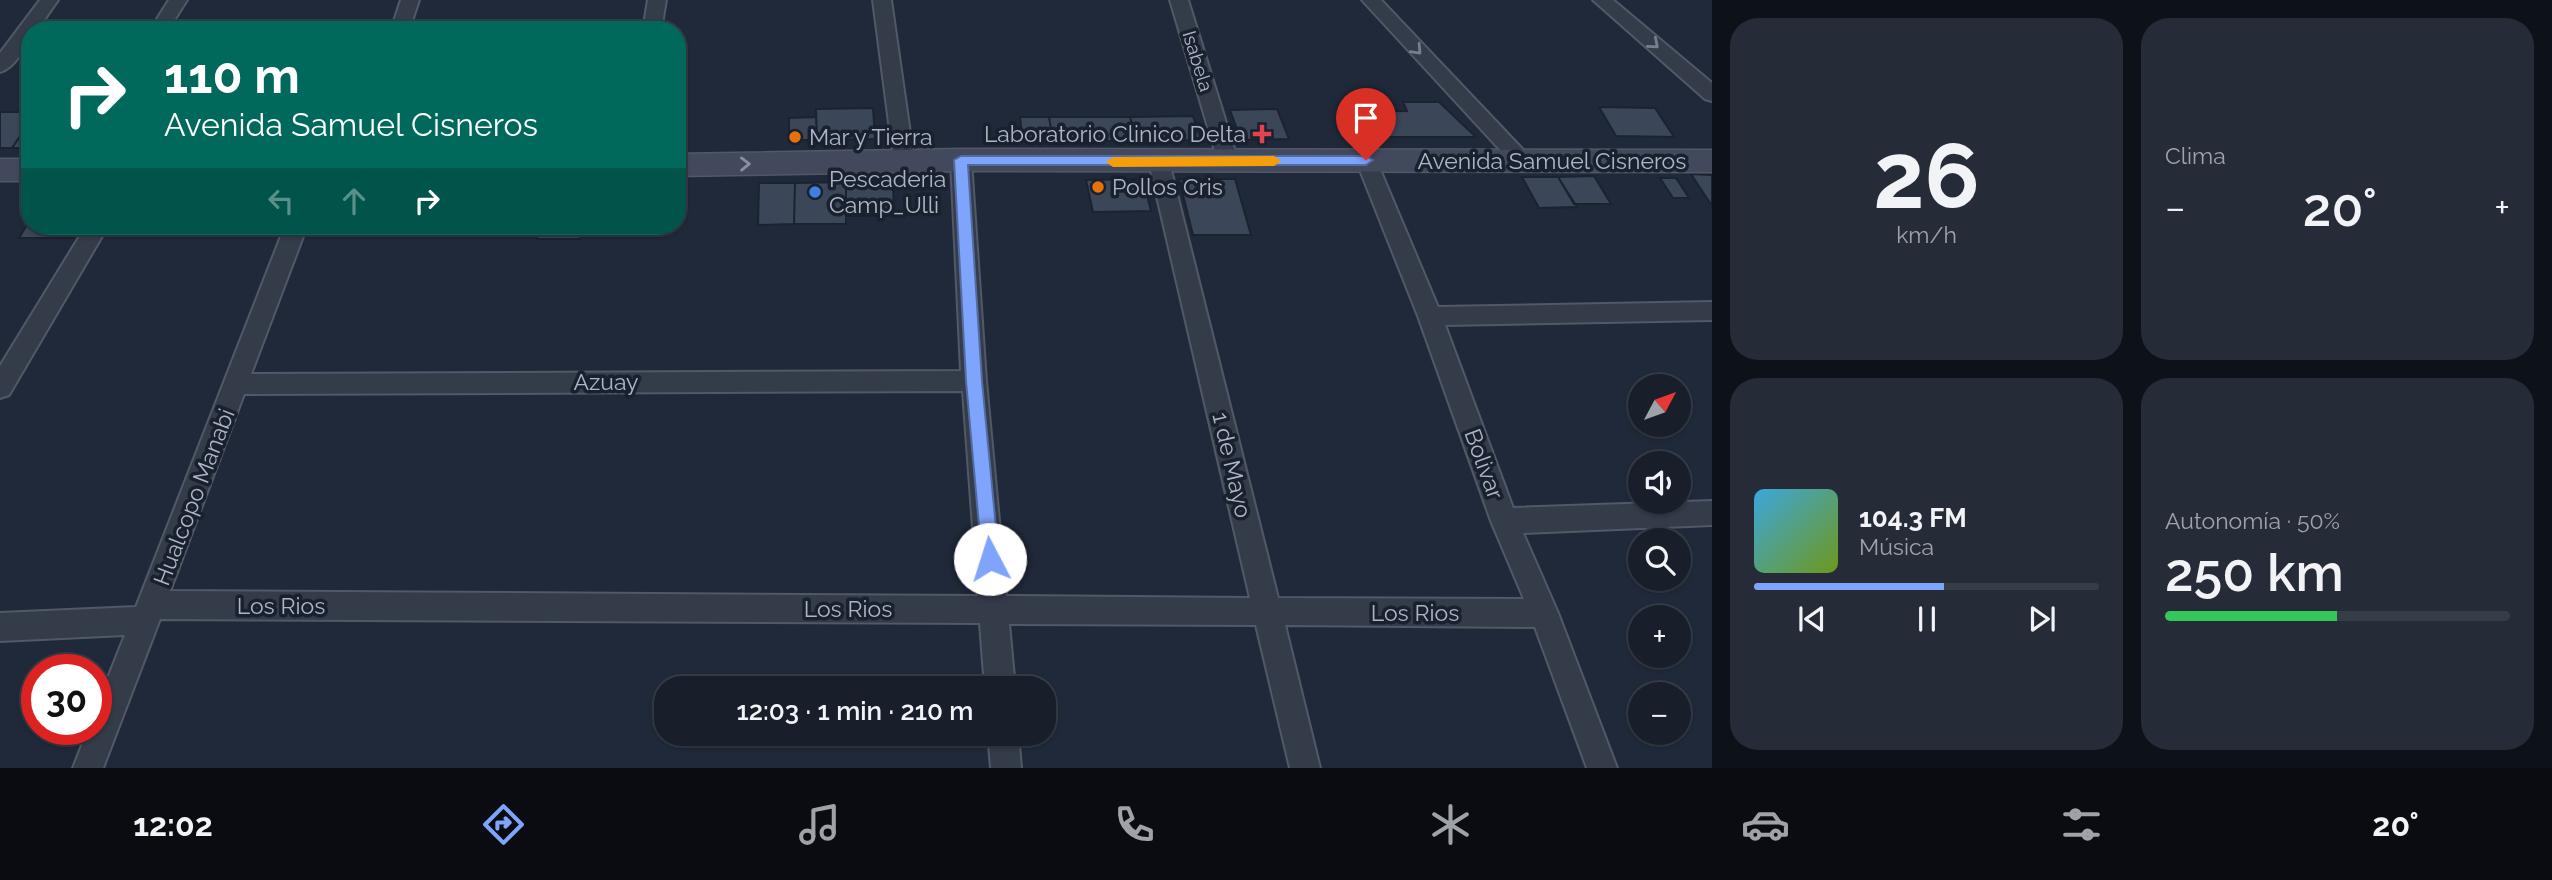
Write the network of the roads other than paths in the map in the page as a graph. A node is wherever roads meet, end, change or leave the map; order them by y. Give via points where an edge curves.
1 (49, 0) edge
2 (178, 0) edge
3 (410, 0) edge
4 (657, 0) edge
5 (882, 0) edge
6 (1179, 0) edge
7 (1371, 0) edge
8 (1602, 0) edge
9 (33, 21) edge
10 (165, 21) edge
11 (403, 21) edge
12 (654, 21) edge
13 (21, 38) edge
14 (0, 66) edge
15 (1712, 94) edge
16 (961, 160) junction
17 (1366, 160) junction
18 (1521, 160) junction
19 (904, 161) junction
20 (1228, 161) junction
21 (1712, 161) edge
22 (1159, 162) junction
23 (686, 165) edge
24 (0, 170) edge
25 (21, 170) edge
26 (92, 235) edge
27 (293, 235) edge
28 (1712, 311) edge
29 (1430, 316) junction
30 (974, 381) junction
31 (237, 384) junction
32 (0, 388) edge
33 (1712, 513) edge
34 (1504, 521) junction
35 (995, 610) junction
36 (1267, 612) junction
37 (149, 613) junction
38 (1544, 613) junction
39 (0, 627) edge
40 (999, 676) edge
41 (1004, 746) edge
42 (88, 768) edge
43 (1006, 768) edge
44 (1305, 768) edge
45 (1602, 768) edge

1 - 9 street
2 - 10 street
3 - 11 street
4 - 12 street
5 - 19 street
6 - 20 street, Isabela
7 -> 18 street
8 -> 15 street
13 - 14 street
16 - 19 street, Avenida Samuel Cisneros
16 - 22 street, Avenida Samuel Cisneros
16 - 30 street
17 - 18 street, Avenida Samuel Cisneros
17 - 20 street, Avenida Samuel Cisneros
17 - 29 street, Bolivar
18 - 21 street, Avenida Samuel Cisneros
23 -> 19 street, Avenida Samuel Cisneros
20 - 22 street, Avenida Samuel Cisneros
22 - 36 street, 1 de Mayo
24 - 25 street
26 - 32 street
27 - 31 street, Hualcopo Manabi
28 - 29 street
29 - 34 street, Bolivar
30 - 31 street, Azuay
30 - 35 street
31 - 37 street, Hualcopo Manabi
33 - 34 street
34 - 38 street, Bolivar
35 - 36 street, Los Rios
35 - 37 street, Los Rios
35 - 40 street
36 - 38 street, Los Rios
36 - 44 street, 1 de Mayo
37 - 39 street, Los Rios
37 - 42 street, Hualcopo Manabi
38 - 45 street, Bolivar
41 - 43 street

